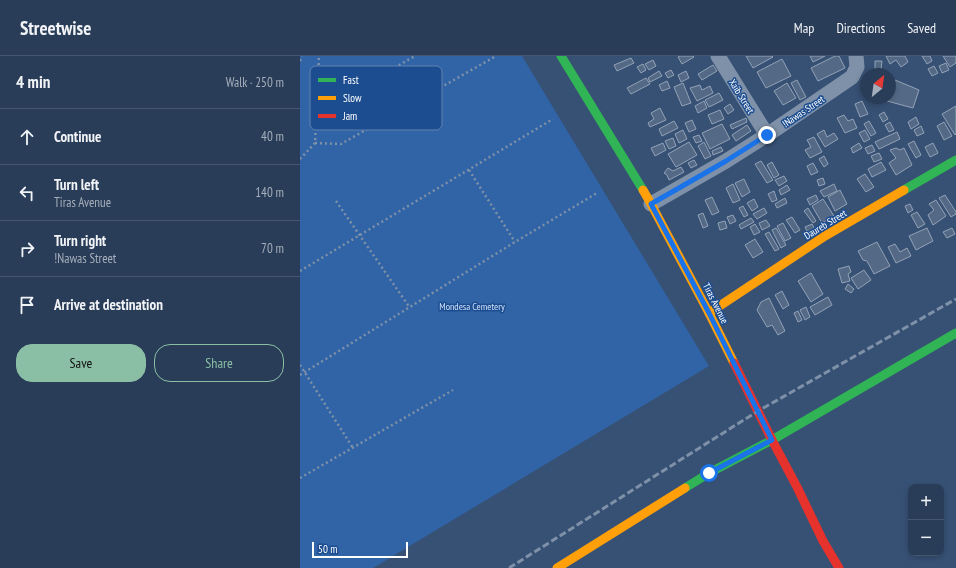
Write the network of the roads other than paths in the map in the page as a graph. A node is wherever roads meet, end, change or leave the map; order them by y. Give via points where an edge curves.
1 (561, 56) edge
2 (718, 56) edge
3 (856, 56) edge
4 (767, 135) junction
5 (956, 160) edge
6 (651, 204) junction
7 (709, 313) junction
8 (956, 333) edge
9 (772, 440) junction
10 (557, 568) edge
11 (839, 568) edge

1 - 6 street, Tiras Avenue
2 - 4 street, Xaib Street
3 - 4 street, !Nawas Street via 857,67 852,77
4 - 6 street, !Nawas Street
5 - 7 street, Daureb Street via 825,236
6 - 7 street, Tiras Avenue
7 - 9 street, Tiras Avenue
8 - 9 street
9 - 10 street via 709,473
9 - 11 street, Tiras Avenue

